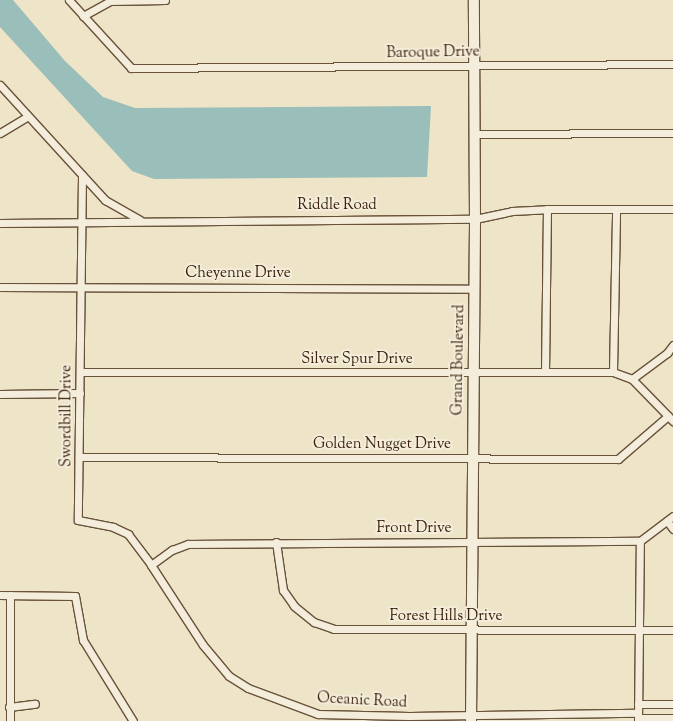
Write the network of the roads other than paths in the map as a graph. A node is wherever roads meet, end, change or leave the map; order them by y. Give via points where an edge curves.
1 (68, 0) edge
2 (165, 0) edge
3 (474, 0) edge
4 (83, 16) junction
5 (673, 64) edge
6 (476, 66) junction
7 (0, 85) edge
8 (27, 117) junction
9 (0, 133) edge
10 (476, 134) junction
11 (673, 134) edge
12 (82, 175) junction
13 (547, 209) junction
14 (616, 209) junction
15 (673, 209) edge
16 (476, 218) junction
17 (80, 221) junction
18 (140, 221) junction
19 (0, 223) edge
20 (81, 286) junction
21 (0, 287) edge
22 (475, 288) junction
23 (673, 345) edge
24 (80, 372) junction
25 (545, 372) junction
26 (613, 372) junction
27 (473, 373) junction
28 (632, 379) junction
29 (80, 393) junction
30 (0, 394) edge
31 (671, 419) edge
32 (80, 457) junction
33 (473, 458) junction
34 (670, 519) edge
35 (673, 529) edge
36 (473, 541) junction
37 (640, 541) junction
38 (276, 542) junction
39 (151, 564) junction
40 (0, 595) edge
41 (10, 595) junction
42 (473, 630) junction
43 (639, 630) junction
44 (673, 630) edge
45 (35, 704) dead end
46 (638, 704) junction
47 (673, 704) edge
48 (9, 707) junction
49 (471, 718) edge
50 (638, 718) edge
51 (673, 718) edge
52 (10, 721) edge
53 (134, 721) edge

1 - 4 street, Baroque Drive
2 - 4 street via 110,1
3 - 6 street, Grand Boulevard
4 - 6 street, Baroque Drive via 131,68
5 - 6 street, Baroque Drive
6 - 10 street, Grand Boulevard
7 - 8 street
8 - 9 street
8 - 12 street
10 - 11 street
10 - 16 street, Grand Boulevard
12 - 17 street, Swordbill Drive
12 - 18 street via 105,200
13 - 14 street, Riddle Road
13 - 16 street, Riddle Road via 512,211
13 - 25 street
14 - 15 street, Riddle Road
14 - 26 street
16 - 18 street, Riddle Road
16 - 22 street, Grand Boulevard
17 - 18 street, Riddle Road
17 - 19 street, Riddle Road
17 - 20 street, Swordbill Drive
20 - 21 street, Cheyenne Drive
20 - 22 street, Cheyenne Drive
20 - 24 street, Swordbill Drive
22 - 27 street, Grand Boulevard
23 - 28 street via 667,353
24 - 27 street, Silver Spur Drive
24 - 29 street, Swordbill Drive
25 - 26 street, Silver Spur Drive
25 - 27 street, Silver Spur Drive
26 - 28 street, Silver Spur Drive
27 - 33 street, Grand Boulevard
28 - 31 street
29 - 30 street
29 - 32 street, Swordbill Drive
31 - 33 street, Golden Nugget Drive via 618,459
32 - 33 street, Golden Nugget Drive
32 - 39 street, Swordbill Drive via 78,520 113,527 128,534
33 - 36 street, Grand Boulevard
34 - 35 street
34 - 37 street
36 - 37 street, Front Drive
36 - 38 street, Front Drive
36 - 42 street, Grand Boulevard
37 - 43 street
38 - 39 street, Front Drive via 188,544 172,550
38 - 42 street, Forest Hills Drive via 283,590 294,606 314,622 334,629
39 - 49 street, Oceanic Road via 203,645 229,676 248,688 318,714
40 - 41 street
41 - 48 street
41 - 53 street via 72,595 78,599 82,640
42 - 43 street, Forest Hills Drive
42 - 49 street, Grand Boulevard
43 - 44 street, Forest Hills Drive
43 - 46 street
45 - 48 street
46 - 47 street
46 - 50 street
48 - 52 street
49 - 50 street, Oceanic Road
50 - 51 street, Oceanic Road

